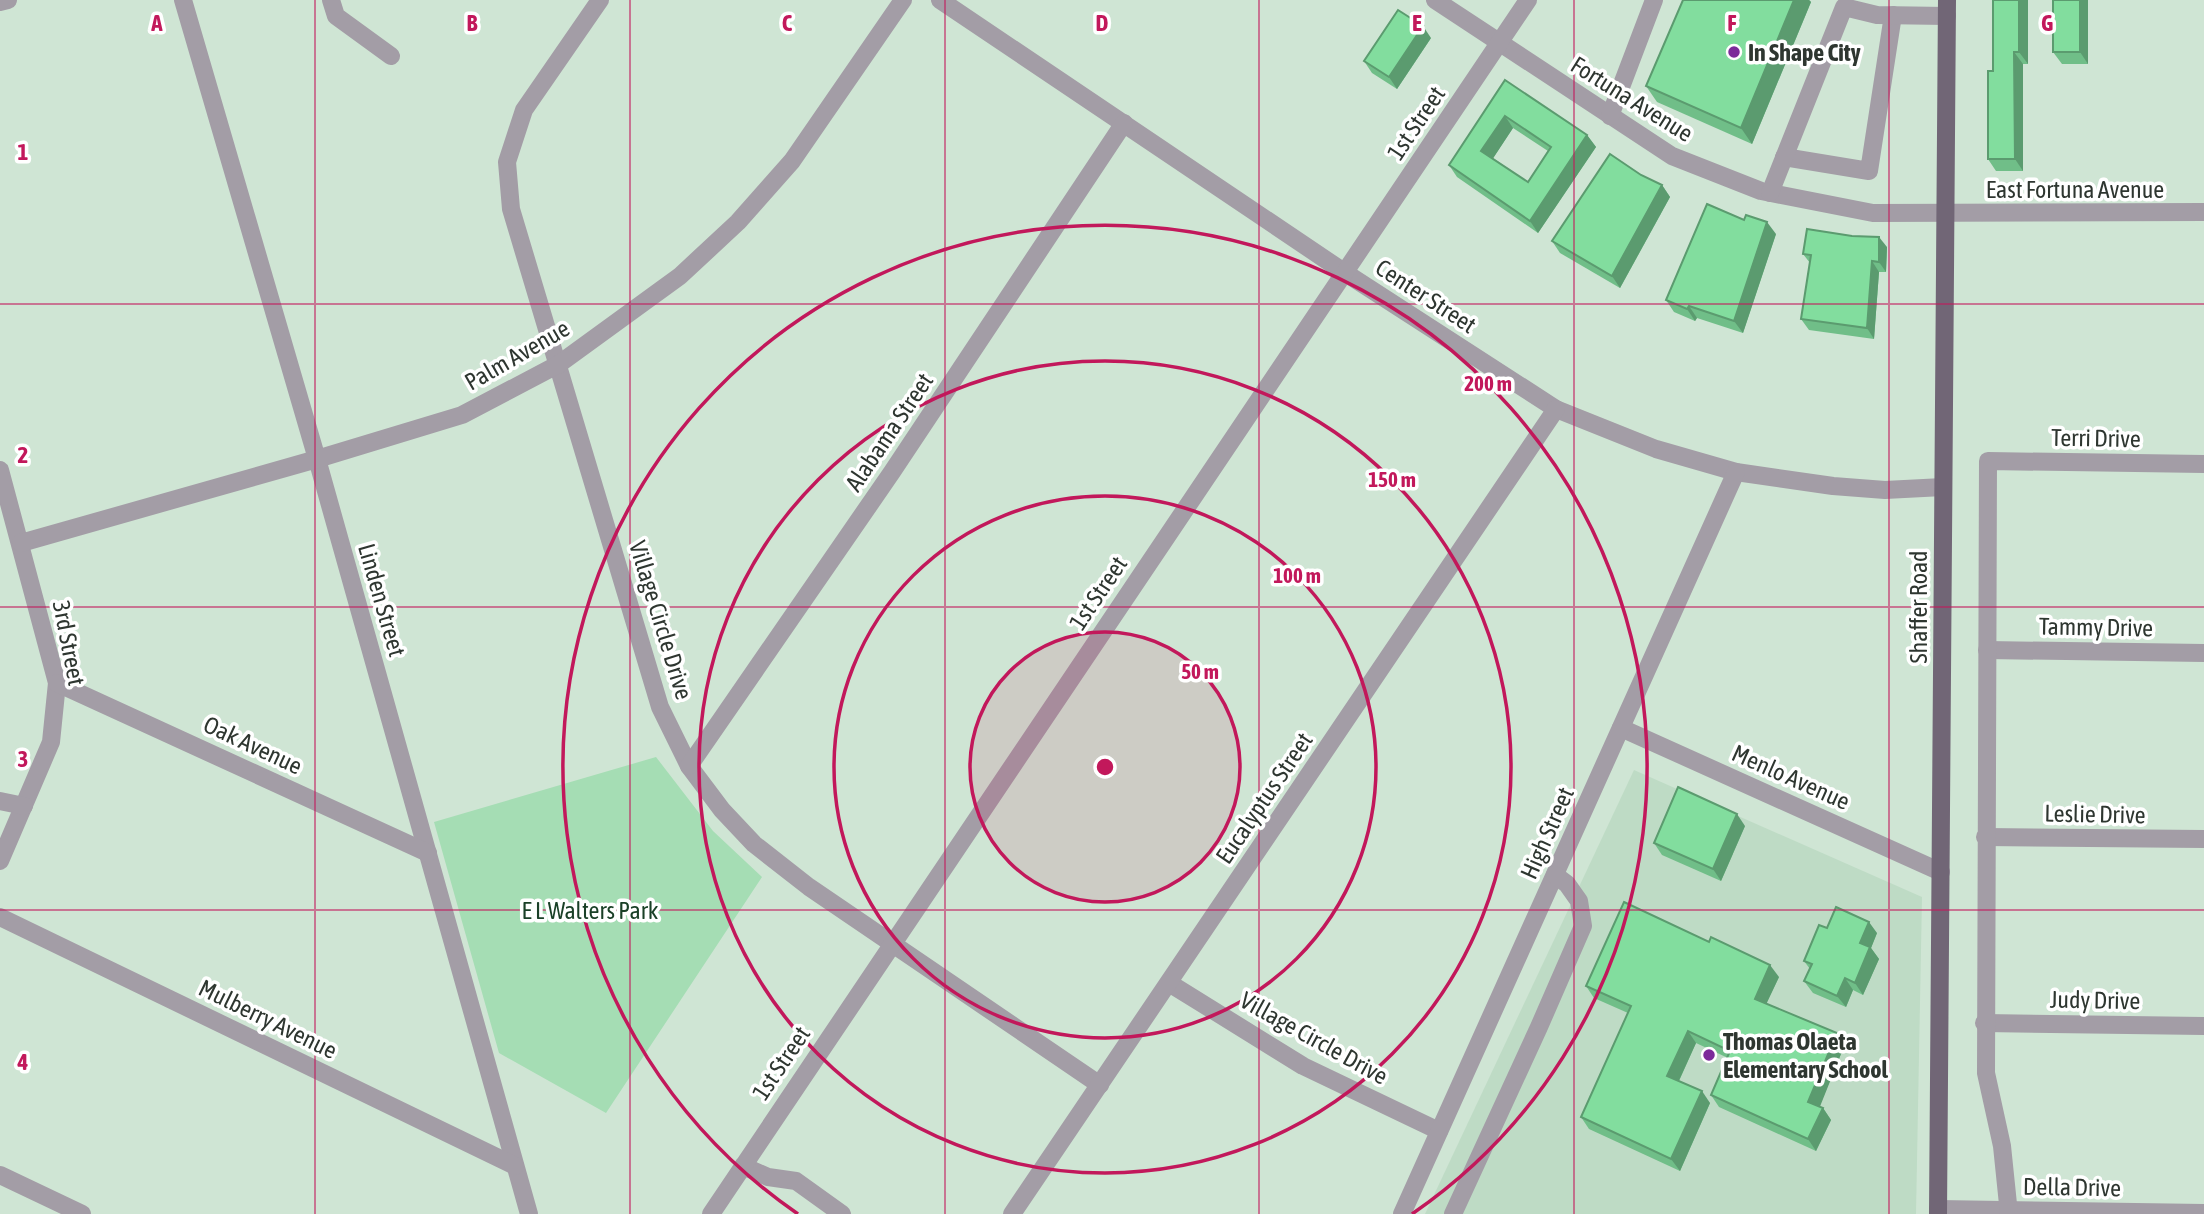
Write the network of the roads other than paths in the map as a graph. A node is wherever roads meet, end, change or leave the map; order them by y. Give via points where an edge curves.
1 (8, 0) edge
2 (183, 0) edge
3 (331, 0) edge
4 (600, 0) edge
5 (903, 0) edge
6 (940, 0) edge
7 (1435, 0) edge
8 (1528, 0) edge
9 (1654, 0) edge
10 (0, 2) edge
11 (1947, 8) edge
12 (1886, 10) edge
13 (1500, 44) junction
14 (391, 56) dead end
15 (1610, 116) junction
16 (1125, 123) junction
17 (1784, 157) junction
18 (1770, 193) junction
19 (2204, 212) edge
20 (1946, 213) junction
21 (1344, 272) junction
22 (559, 364) junction
23 (1556, 409) junction
24 (317, 460) junction
25 (2204, 464) edge
26 (0, 470) edge
27 (1736, 472) junction
28 (1943, 487) junction
29 (21, 543) junction
30 (1987, 650) junction
31 (2204, 653) edge
32 (57, 683) junction
33 (1622, 728) junction
34 (689, 766) junction
35 (0, 801) edge
36 (24, 806) junction
37 (1985, 837) junction
38 (2204, 839) edge
39 (428, 853) junction
40 (0, 861) edge
41 (1941, 872) junction
42 (1555, 875) junction
43 (0, 917) edge
44 (892, 942) junction
45 (1169, 983) junction
46 (1984, 1023) junction
47 (2204, 1027) edge
48 (1100, 1085) junction
49 (1440, 1131) junction
50 (515, 1166) junction
51 (743, 1166) junction
52 (0, 1175) edge
53 (1938, 1211) edge
54 (2009, 1212) edge
55 (2204, 1213) edge
56 (82, 1214) edge
57 (529, 1214) edge
58 (710, 1214) edge
59 (842, 1214) edge
60 (1012, 1214) edge
61 (1402, 1214) edge
62 (1453, 1214) edge

1 - 10 street
2 - 24 street, Linden Street
3 - 14 street via 336,16
4 - 22 street, Village Circle Drive via 524,110 506,162 511,209
5 - 22 street, Palm Avenue via 792,161 738,222 680,276
6 - 16 street, Center Street
7 - 13 street, Fortuna Avenue
8 - 13 street, 1st Street
9 - 15 street
11 - 12 street
11 - 20 main road, Shaffer Road
12 - 17 street via 1844,6
12 - 17 street via 1869,171
13 - 15 street, Fortuna Avenue
13 - 21 street, 1st Street
15 - 18 street, Fortuna Avenue via 1672,156
16 - 21 street, Center Street
16 - 34 street, Alabama Street
17 - 18 street
18 - 20 street, Fortuna Avenue via 1873,213
19 - 20 street, East Fortuna Avenue
20 - 28 main road, Shaffer Road
21 - 23 street, Center Street
21 - 44 street, 1st Street
22 - 24 street, Palm Avenue via 462,415
22 - 34 street, Village Circle Drive via 660,707
23 - 27 street, Center Street via 1656,449
23 - 45 street, Eucalyptus Street
24 - 29 street, Palm Avenue
24 - 39 street, Linden Street
25 - 30 street, Terri Drive via 1988,461
26 - 29 street, 3rd Street
27 - 28 street, Center Street via 1885,491
27 - 33 street, High Street
28 - 41 main road, Shaffer Road
29 - 32 street, 3rd Street
30 - 31 street, Tammy Drive
30 - 37 street
32 - 36 street, 3rd Street via 51,742
32 - 39 street, Oak Avenue
33 - 41 street, Menlo Avenue
33 - 42 street, High Street
34 - 44 street, Village Circle Drive via 754,844
35 - 36 street
36 - 40 street, 3rd Street
37 - 38 street, Leslie Drive
37 - 46 street
39 - 50 street, Linden Street
41 - 53 main road, Shaffer Road
42 - 49 street, High Street
42 - 62 street via 1579,901 1583,926
43 - 50 street, Mulberry Avenue
44 - 48 street, Village Circle Drive
44 - 51 street, 1st Street
45 - 48 street, Eucalyptus Street
45 - 49 street, Village Circle Drive via 1303,1066
46 - 47 street, Judy Drive
46 - 54 street via 1986,1073 2002,1146
48 - 60 street, Eucalyptus Street
49 - 61 street, High Street
50 - 57 street, Linden Street
51 - 58 street, 1st Street
51 - 59 street via 768,1177 796,1181
52 - 56 street
53 - 54 street, Della Drive
54 - 55 street, Della Drive

